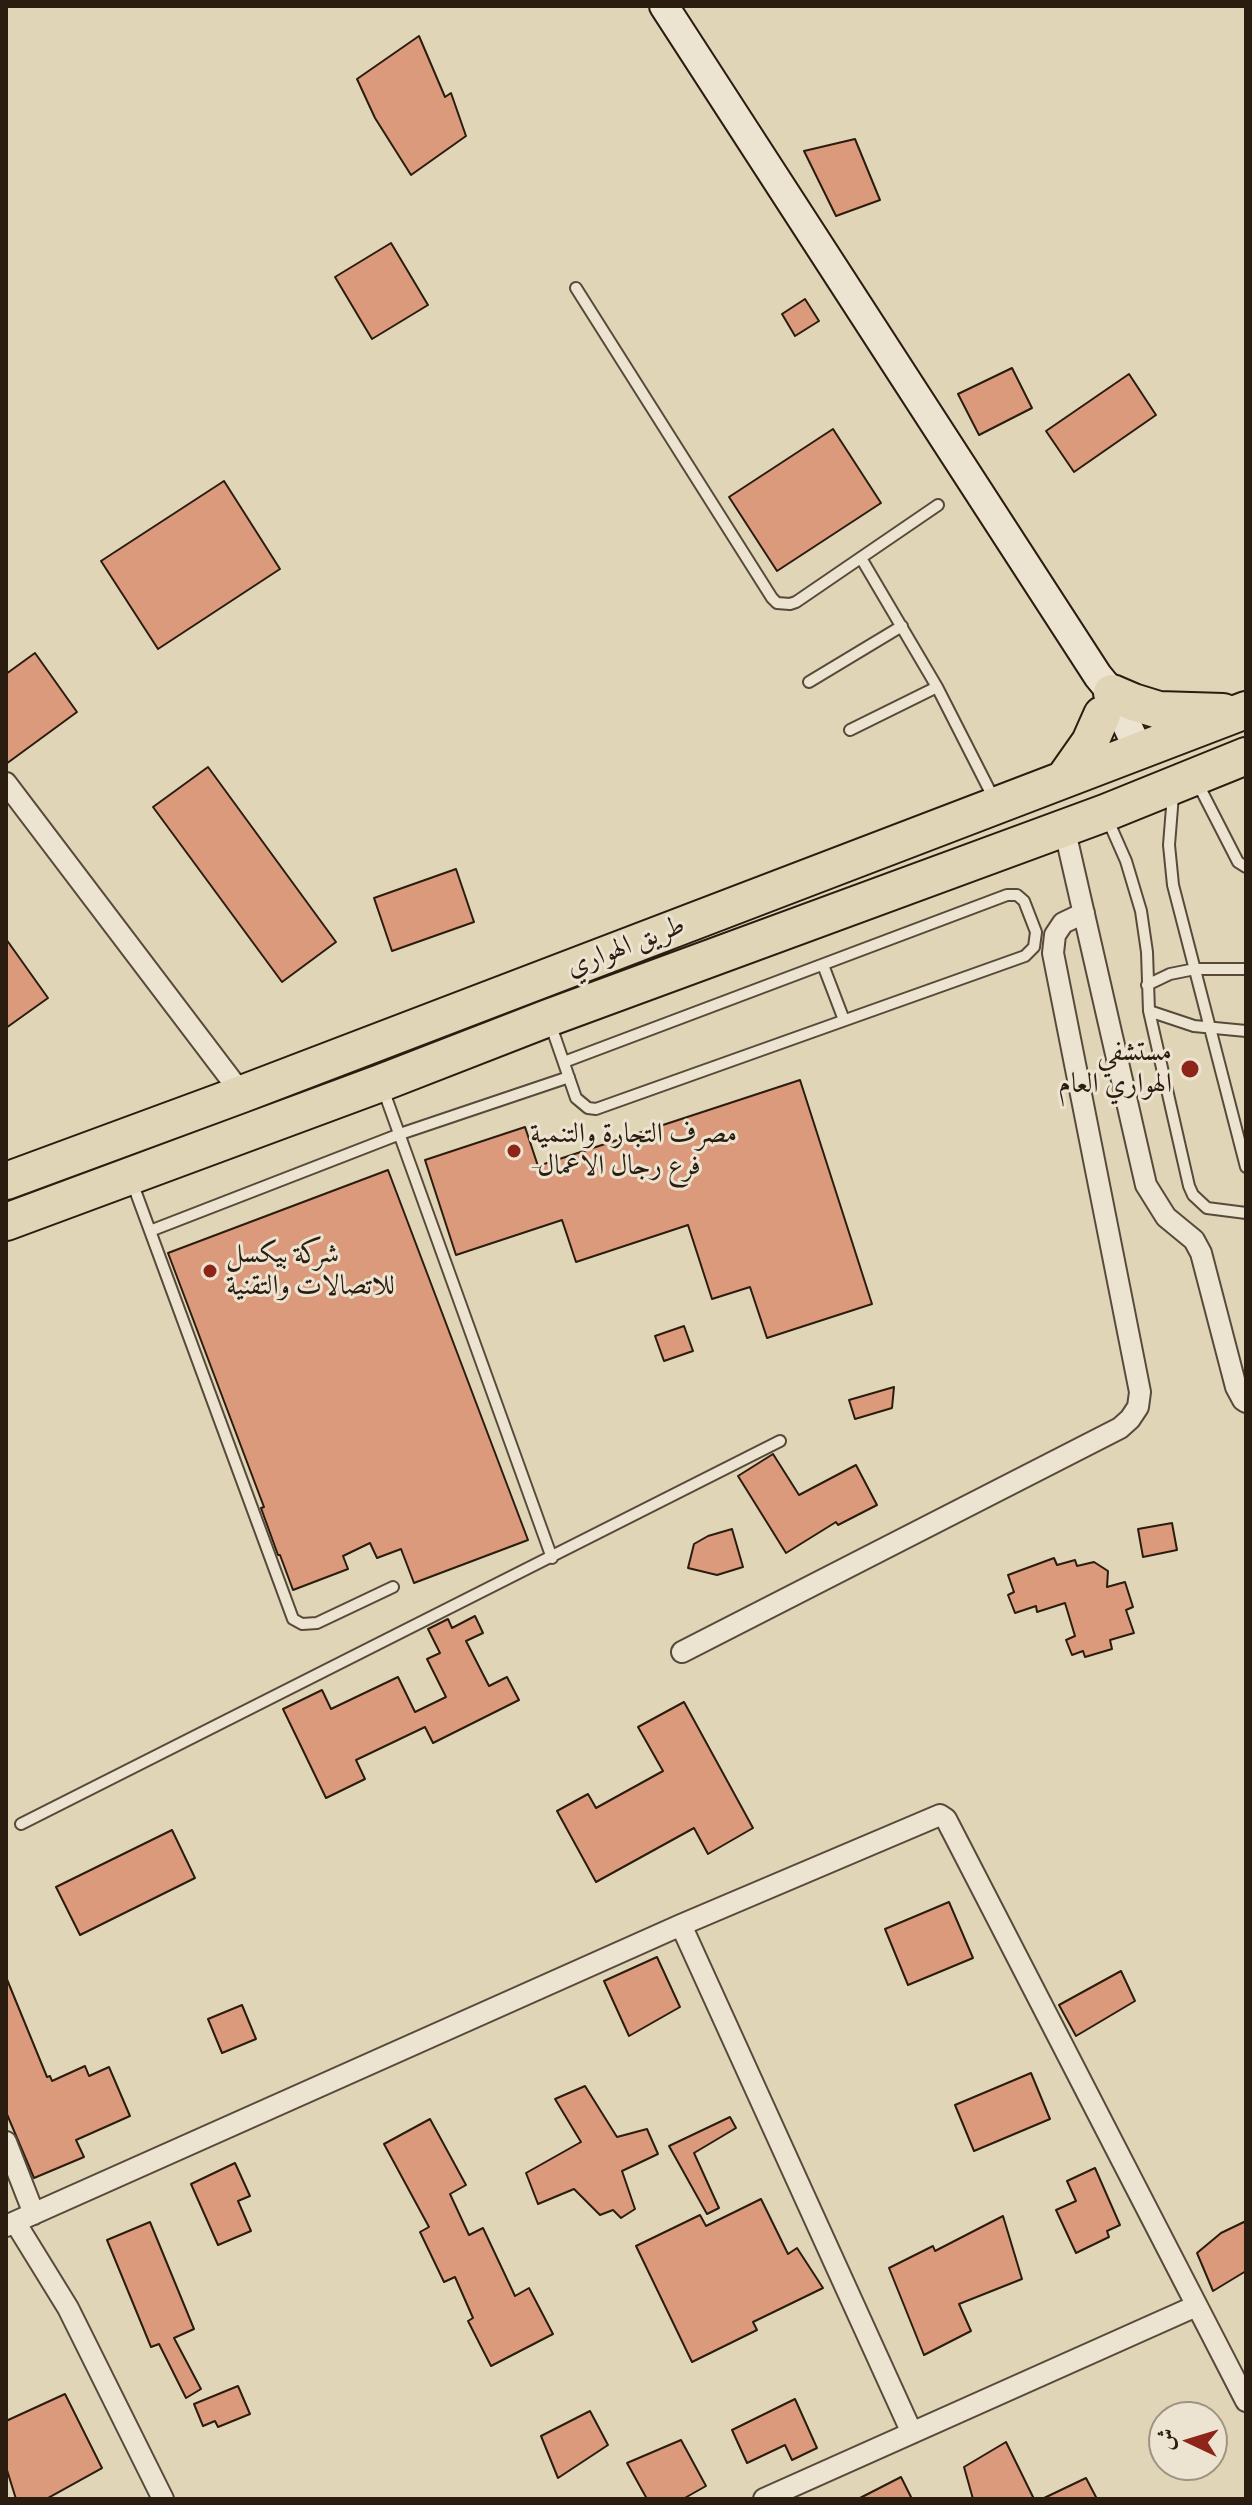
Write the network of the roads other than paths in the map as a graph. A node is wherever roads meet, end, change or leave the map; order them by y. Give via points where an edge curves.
1 (664, 6) edge
2 (576, 288) dead end
3 (938, 505) dead end
4 (861, 558) junction
5 (902, 626) junction
6 (809, 682) dead end
7 (937, 687) junction
8 (1104, 694) junction
9 (1244, 711) edge
10 (850, 730) dead end
11 (1127, 756) junction
12 (1246, 756) edge
13 (1064, 779) junction
14 (1185, 781) junction
15 (6, 783) edge
16 (997, 805) junction
17 (1105, 813) junction
18 (1064, 827) junction
19 (1246, 867) edge
20 (1084, 913) junction
21 (823, 965) junction
22 (1195, 969) junction
23 (1246, 969) edge
24 (1147, 985) junction
25 (1149, 1011) junction
26 (548, 1018) junction
27 (844, 1020) junction
28 (428, 1023) junction
29 (1210, 1028) junction
30 (1246, 1031) edge
31 (441, 1059) junction
32 (564, 1062) junction
33 (569, 1077) junction
34 (381, 1083) junction
35 (242, 1094) junction
36 (400, 1134) junction
37 (1246, 1167) edge
38 (130, 1176) junction
39 (6, 1181) edge
40 (1246, 1213) edge
41 (6, 1222) edge
42 (150, 1231) junction
43 (1246, 1402) edge
44 (780, 1441) dead end
45 (552, 1558) junction
46 (393, 1587) dead end
47 (682, 1652) dead end
48 (21, 1824) dead end
49 (681, 1925) junction
50 (6, 2142) edge
51 (34, 2214) junction
52 (10, 2224) edge
53 (1196, 2306) junction
54 (1246, 2401) edge
55 (912, 2433) junction
56 (163, 2499) edge
57 (764, 2499) edge

1 - 8 main road
2 - 4 lane via 772,598 784,605 796,602
3 - 4 lane
4 - 5 lane
5 - 6 lane
5 - 7 lane
7 - 10 lane
7 - 16 lane
8 - 9 highway via 1159,710
8 - 11 main road via 1121,708
8 - 13 highway via 1097,729
9 - 11 highway, طريق الهواري
11 - 13 highway, طريق الهواري
12 - 14 highway, طريق الهواري
13 - 16 highway, طريق الهواري
14 - 17 highway, طريق الهواري
14 - 19 lane
14 - 22 lane via 1169,825 1170,865
15 - 35 street
16 - 28 highway, طريق الهواري
17 - 18 highway, طريق الهواري
17 - 24 lane via 1134,886 1145,939
18 - 20 street
18 - 26 highway, طريق الهواري
20 - 43 street via 1146,1185 1166,1217 1194,1240 1201,1253 1236,1387
20 - 47 street via 1063,923 1053,953 1140,1392 1138,1407 1120,1428
21 - 27 lane
21 - 27 lane via 1007,895 1024,901 1036,932 1034,947 1025,956
21 - 32 lane
22 - 23 lane
22 - 24 lane
22 - 29 lane
24 - 25 lane
25 - 29 lane
25 - 40 lane via 1193,1195 1207,1208
26 - 31 highway, طريق الهواري
26 - 32 lane
27 - 33 lane via 596,1109 581,1104
28 - 31 highway
28 - 35 highway, طريق الهواري
29 - 30 lane
29 - 37 lane
31 - 34 highway, طريق الهواري
32 - 33 lane
33 - 36 lane
34 - 36 lane
34 - 38 highway, طريق الهواري
35 - 39 highway, طريق الهواري
36 - 42 lane
36 - 45 lane
38 - 41 highway, طريق الهواري
38 - 42 lane
42 - 46 lane via 293,1619 317,1623
44 - 45 lane
45 - 48 lane
49 - 51 street
49 - 53 street via 932,1816 946,1819
49 - 55 street
50 - 51 street
51 - 52 street
52 - 56 street via 68,2308
53 - 54 street
53 - 55 street
55 - 57 street

